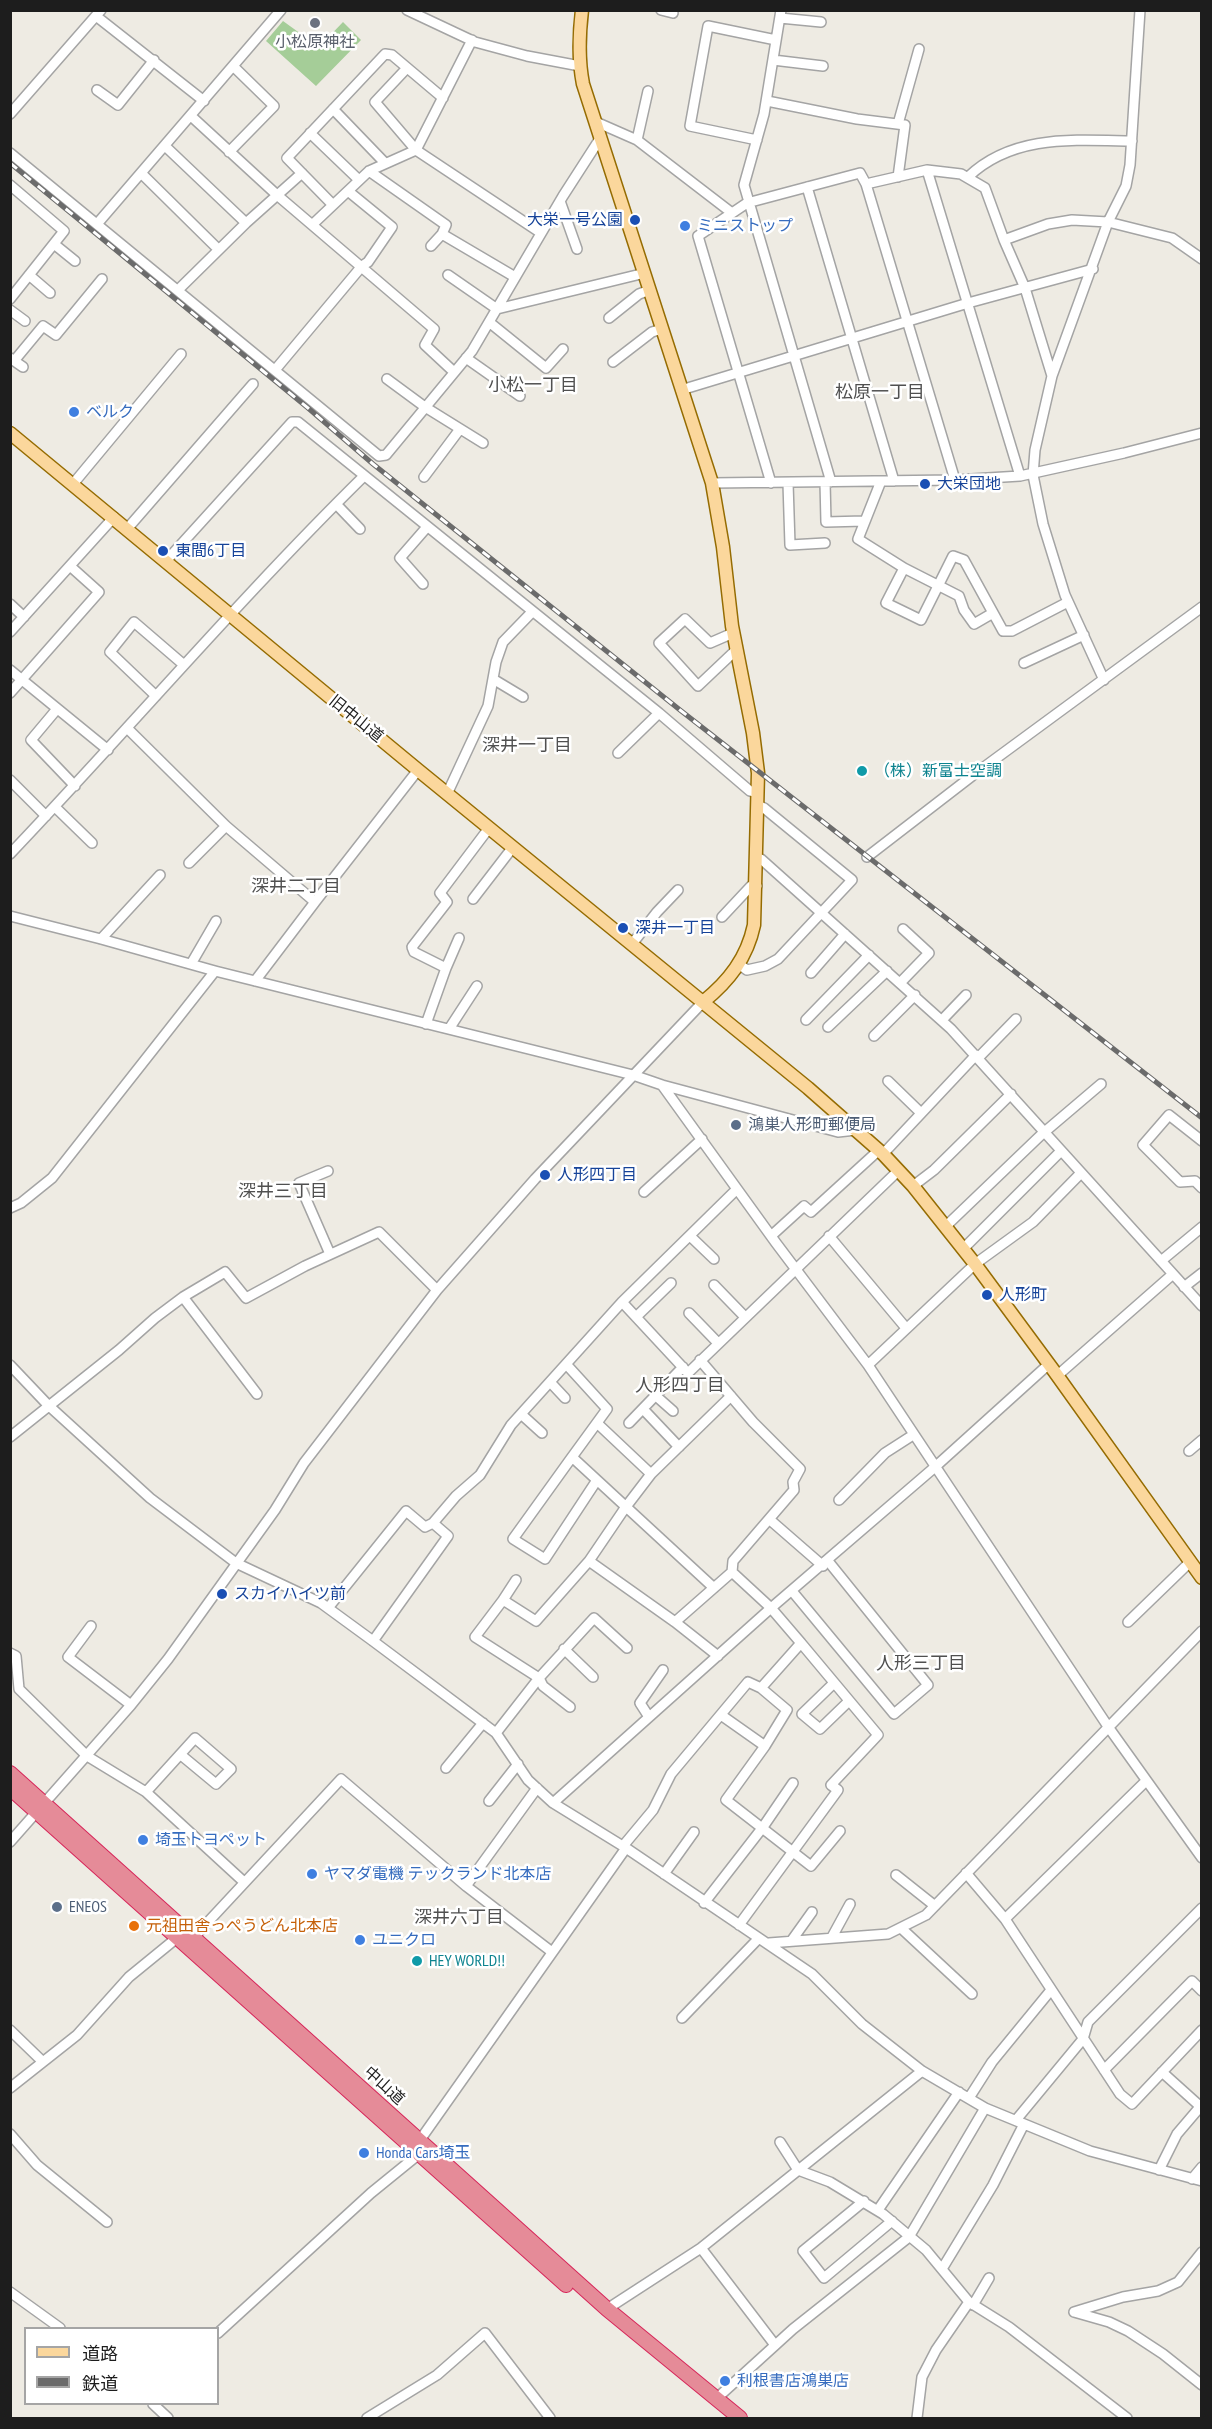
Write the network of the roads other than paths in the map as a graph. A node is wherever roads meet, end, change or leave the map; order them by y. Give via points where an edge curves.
1 (407, 10) edge
2 (582, 10) edge
3 (661, 10) edge
4 (1140, 10) edge
5 (280, 11) edge
6 (99, 13) edge
7 (673, 13) dead end
8 (781, 14) edge
9 (821, 22) dead end
10 (472, 40) junction
11 (776, 40) junction
12 (920, 49) dead end
13 (154, 60) junction
14 (773, 60) junction
15 (233, 66) junction
16 (580, 66) junction
17 (823, 66) dead end
18 (407, 68) junction
19 (97, 90) dead end
20 (648, 91) dead end
21 (443, 98) junction
22 (767, 100) junction
23 (204, 101) junction
24 (333, 109) junction
25 (10, 114) edge
26 (190, 116) junction
27 (596, 122) junction
28 (898, 124) junction
29 (310, 133) junction
30 (601, 136) junction
31 (637, 140) junction
32 (757, 140) junction
33 (1132, 141) junction
34 (165, 146) junction
35 (416, 150) junction
36 (229, 152) junction
37 (10, 153) edge
38 (385, 163) junction
39 (927, 170) junction
40 (369, 171) junction
41 (141, 173) junction
42 (302, 173) junction
43 (898, 177) junction
44 (968, 177) junction
45 (359, 180) junction
46 (866, 184) junction
47 (10, 185) edge
48 (807, 187) junction
49 (348, 191) junction
50 (277, 195) junction
51 (560, 201) junction
52 (747, 203) junction
53 (333, 205) junction
54 (732, 213) junction
55 (1108, 222) junction
56 (246, 223) junction
57 (97, 224) junction
58 (313, 224) junction
59 (541, 233) junction
60 (442, 234) junction
61 (1004, 240) junction
62 (54, 244) junction
63 (431, 246) dead end
64 (218, 249) junction
65 (577, 249) dead end
66 (1202, 259) edge
67 (75, 261) dead end
68 (362, 266) junction
69 (1093, 269) junction
70 (645, 273) junction
71 (29, 275) junction
72 (448, 275) dead end
73 (515, 277) junction
74 (102, 279) dead end
75 (1025, 288) junction
76 (178, 290) junction
77 (650, 291) junction
78 (50, 293) dead end
79 (10, 299) edge
80 (968, 303) junction
81 (497, 309) junction
82 (10, 310) edge
83 (609, 318) dead end
84 (26, 321) dead end
85 (489, 322) junction
86 (908, 322) junction
87 (662, 329) junction
88 (852, 339) junction
89 (563, 349) dead end
90 (181, 354) dead end
91 (794, 356) junction
92 (466, 358) junction
93 (12, 359) edge
94 (613, 362) dead end
95 (22, 367) dead end
96 (274, 370) junction
97 (454, 372) junction
98 (738, 373) junction
99 (1052, 376) junction
100 (387, 379) dead end
101 (253, 384) dead end
102 (681, 390) junction
103 (520, 396) dead end
104 (424, 407) junction
105 (460, 429) junction
106 (10, 433) edge
107 (1202, 433) edge
108 (483, 443) dead end
109 (1033, 475) junction
110 (364, 476) junction
111 (1020, 476) junction
112 (424, 477) dead end
113 (955, 480) junction
114 (881, 481) junction
115 (894, 481) junction
116 (828, 482) junction
117 (712, 483) junction
118 (771, 483) junction
119 (788, 483) junction
120 (74, 484) junction
121 (336, 504) junction
122 (114, 518) junction
123 (864, 521) junction
124 (427, 527) junction
125 (127, 529) junction
126 (360, 529) dead end
127 (825, 543) dead end
128 (166, 561) junction
129 (70, 566) junction
130 (904, 568) junction
131 (423, 584) dead end
132 (937, 586) junction
133 (1068, 602) junction
134 (10, 604) edge
135 (1202, 607) edge
136 (532, 612) junction
137 (993, 613) junction
138 (229, 615) junction
139 (24, 617) junction
140 (10, 632) edge
141 (733, 633) junction
142 (1083, 635) junction
143 (736, 651) junction
144 (1024, 663) dead end
145 (183, 665) junction
146 (10, 670) edge
147 (22, 679) junction
148 (493, 679) junction
149 (1104, 680) junction
150 (10, 693) edge
151 (156, 696) junction
152 (523, 697) dead end
153 (57, 709) junction
154 (659, 713) junction
155 (127, 728) junction
156 (108, 750) junction
157 (618, 753) dead end
158 (418, 770) junction
159 (10, 780) edge
160 (75, 786) junction
161 (447, 794) junction
162 (757, 799) junction
163 (56, 807) junction
164 (46, 816) junction
165 (226, 826) junction
166 (489, 828) junction
167 (92, 843) dead end
168 (513, 847) junction
169 (10, 854) edge
170 (867, 857) dead end
171 (757, 858) junction
172 (189, 863) dead end
173 (160, 875) dead end
174 (757, 886) junction
175 (678, 890) dead end
176 (473, 899) dead end
177 (315, 902) junction
178 (822, 912) junction
179 (10, 916) edge
180 (722, 917) dead end
181 (216, 921) dead end
182 (903, 929) dead end
183 (845, 934) junction
184 (459, 938) dead end
185 (101, 939) junction
186 (632, 944) junction
187 (869, 955) junction
188 (191, 964) junction
189 (740, 965) junction
190 (446, 968) junction
191 (215, 971) junction
192 (887, 971) junction
193 (811, 973) dead end
194 (255, 981) junction
195 (900, 983) junction
196 (477, 986) dead end
197 (966, 994) dead end
198 (915, 995) junction
199 (703, 1002) junction
200 (1016, 1019) dead end
201 (806, 1020) dead end
202 (942, 1020) junction
203 (426, 1024) junction
204 (828, 1027) dead end
205 (449, 1029) junction
206 (874, 1036) dead end
207 (977, 1056) junction
208 (633, 1075) junction
209 (888, 1082) dead end
210 (1101, 1084) dead end
211 (662, 1085) junction
212 (1011, 1094) junction
213 (921, 1113) junction
214 (856, 1130) junction
215 (1046, 1132) junction
216 (702, 1139) junction
217 (1202, 1141) edge
218 (1061, 1150) junction
219 (881, 1152) junction
220 (899, 1170) junction
221 (328, 1171) dead end
222 (1081, 1173) junction
223 (914, 1186) junction
224 (1202, 1188) edge
225 (737, 1189) junction
226 (644, 1192) dead end
227 (10, 1208) edge
228 (945, 1227) junction
229 (1202, 1227) edge
230 (690, 1236) junction
231 (771, 1236) junction
232 (830, 1236) junction
233 (963, 1249) junction
234 (330, 1254) junction
235 (714, 1260) dead end
236 (1161, 1261) junction
237 (975, 1264) junction
238 (795, 1269) junction
239 (1202, 1273) edge
240 (1173, 1274) junction
241 (671, 1283) dead end
242 (714, 1285) dead end
243 (1184, 1287) junction
244 (437, 1290) junction
245 (183, 1297) junction
246 (622, 1302) junction
247 (1202, 1306) edge
248 (689, 1313) dead end
249 (636, 1317) junction
250 (745, 1317) junction
251 (906, 1328) junction
252 (718, 1343) junction
253 (700, 1360) junction
254 (566, 1364) junction
255 (1049, 1364) junction
256 (10, 1365) edge
257 (868, 1365) junction
258 (683, 1367) junction
259 (1058, 1375) junction
260 (550, 1382) junction
261 (256, 1394) dead end
262 (656, 1395) junction
263 (731, 1396) junction
264 (565, 1398) dead end
265 (48, 1405) junction
266 (643, 1409) junction
267 (673, 1411) dead end
268 (521, 1414) junction
269 (629, 1423) dead end
270 (598, 1424) junction
271 (542, 1433) dead end
272 (913, 1434) junction
273 (10, 1437) edge
274 (1202, 1440) edge
275 (679, 1447) junction
276 (1189, 1451) dead end
277 (572, 1457) junction
278 (935, 1467) junction
279 (651, 1474) junction
280 (597, 1480) junction
281 (839, 1500) dead end
282 (625, 1508) junction
283 (769, 1519) junction
284 (433, 1522) junction
285 (590, 1562) junction
286 (1190, 1562) junction
287 (236, 1563) junction
288 (825, 1563) junction
289 (732, 1572) junction
290 (1202, 1578) edge
291 (516, 1580) dead end
292 (714, 1588) junction
293 (792, 1591) junction
294 (503, 1600) junction
295 (328, 1608) junction
296 (771, 1608) junction
297 (675, 1622) junction
298 (1128, 1622) dead end
299 (91, 1626) dead end
300 (1202, 1631) edge
301 (373, 1641) junction
302 (801, 1643) junction
303 (627, 1648) dead end
304 (564, 1649) junction
305 (10, 1653) edge
306 (718, 1656) junction
307 (663, 1670) dead end
308 (593, 1677) dead end
309 (539, 1678) junction
310 (834, 1683) junction
311 (761, 1688) junction
312 (849, 1701) junction
313 (131, 1705) junction
314 (570, 1707) dead end
315 (721, 1715) junction
316 (649, 1717) junction
317 (483, 1723) junction
318 (1108, 1728) junction
319 (496, 1733) junction
320 (765, 1746) junction
321 (181, 1755) junction
322 (87, 1756) junction
323 (518, 1764) junction
324 (446, 1768) dead end
325 (10, 1773) edge
326 (1146, 1781) junction
327 (793, 1783) dead end
328 (10, 1788) edge
329 (537, 1788) junction
330 (147, 1792) junction
331 (489, 1801) dead end
332 (553, 1803) junction
333 (40, 1807) junction
334 (763, 1827) junction
335 (840, 1831) dead end
336 (694, 1832) dead end
337 (10, 1842) edge
338 (625, 1847) junction
339 (793, 1851) junction
340 (1202, 1857) edge
341 (664, 1874) junction
342 (966, 1874) junction
343 (896, 1875) dead end
344 (244, 1882) junction
345 (466, 1886) junction
346 (704, 1903) junction
347 (850, 1904) dead end
348 (935, 1906) junction
349 (1202, 1908) edge
350 (812, 1912) dead end
351 (1005, 1919) junction
352 (739, 1925) junction
353 (901, 1928) junction
354 (178, 1937) junction
355 (194, 1937) junction
356 (832, 1937) junction
357 (759, 1938) junction
358 (792, 1940) junction
359 (769, 1943) junction
360 (552, 1952) junction
361 (1051, 1990) junction
362 (1202, 1991) edge
363 (972, 1994) dead end
364 (682, 2018) dead end
365 (10, 2030) edge
366 (1202, 2030) edge
367 (1083, 2040) junction
368 (42, 2061) junction
369 (1104, 2070) junction
370 (922, 2071) junction
371 (1162, 2072) junction
372 (10, 2088) edge
373 (959, 2092) junction
374 (969, 2098) junction
375 (985, 2108) junction
376 (1201, 2108) edge
377 (1020, 2122) junction
378 (10, 2134) edge
379 (420, 2140) junction
380 (780, 2142) dead end
381 (419, 2154) junction
382 (1202, 2168) edge
383 (798, 2170) junction
384 (1159, 2170) junction
385 (1197, 2180) edge
386 (864, 2201) junction
387 (878, 2210) junction
388 (892, 2221) junction
389 (106, 2222) dead end
390 (909, 2237) junction
391 (701, 2248) junction
392 (1202, 2252) edge
393 (942, 2269) junction
394 (989, 2278) dead end
395 (10, 2292) edge
396 (971, 2303) junction
397 (607, 2309) junction
398 (59, 2327) edge
399 (219, 2332) edge
400 (775, 2345) junction
401 (1202, 2385) edge
402 (716, 2399) junction
403 (1114, 2415) edge
404 (367, 2418) edge
405 (550, 2418) edge
406 (725, 2418) edge
407 (740, 2418) edge
408 (917, 2418) edge
409 (1127, 2418) edge

1 - 10 street
2 - 16 main road
3 - 7 street
4 - 33 street
5 - 15 street
6 - 13 street
6 - 25 street
8 - 9 street
8 - 11 street
10 - 16 street
10 - 21 street
11 - 14 street
11 - 32 street via 708,26 690,126
12 - 28 street
13 - 19 street via 118,105
13 - 23 street
14 - 17 street
14 - 22 street
15 - 23 street
15 - 36 street via 274,106
16 - 27 main road
18 - 21 street
18 - 24 street via 385,54
18 - 35 street via 375,102
20 - 31 street
21 - 35 street
22 - 28 street
22 - 32 street
23 - 26 street
24 - 29 street
24 - 38 street
26 - 34 street
26 - 36 street
27 - 30 main road
27 - 31 street
28 - 43 street via 905,125
29 - 42 street via 287,158
29 - 45 street
30 - 51 street
30 - 70 main road
31 - 54 street
32 - 52 street via 744,185
33 - 44 street via 1057,140 1029,144 982,164
33 - 55 street via 1126,186
34 - 41 street
34 - 56 street
35 - 38 street
35 - 59 street
36 - 50 street
37 - 57 street
38 - 40 street
39 - 43 street
39 - 44 street
39 - 80 street
40 - 45 street
40 - 60 street via 446,225
41 - 57 street
41 - 64 street
42 - 50 street
42 - 53 street
43 - 46 street
44 - 61 street via 985,188
45 - 49 street
46 - 48 street via 860,173
46 - 86 street
47 - 62 street via 64,231
48 - 52 street
48 - 88 street
49 - 53 street
49 - 68 street via 392,227
50 - 56 street
50 - 58 street
51 - 59 street
51 - 65 street
52 - 54 street
52 - 91 street
53 - 58 street
54 - 98 street via 698,236
55 - 61 street via 1072,220 1048,224
55 - 66 street via 1172,238
55 - 69 street
56 - 64 street
57 - 76 street
58 - 68 street
59 - 73 street
60 - 63 street
60 - 73 street
61 - 75 street
62 - 67 street
62 - 71 street
64 - 76 street
68 - 96 street
68 - 97 street via 434,328 425,345
69 - 75 street
69 - 99 street
70 - 77 main road
70 - 81 street
71 - 78 street
71 - 79 street
72 - 81 street
73 - 81 street
74 - 93 street via 56,335 43,326
75 - 80 street
75 - 99 street
76 - 96 street
77 - 83 street via 639,294
77 - 87 main road
80 - 86 street
80 - 111 street
81 - 85 street
82 - 84 street
85 - 89 street via 546,368
85 - 92 street
86 - 88 street
86 - 113 street
87 - 94 street via 652,332
87 - 102 main road
88 - 91 street
88 - 115 street
90 - 120 street
91 - 98 street
91 - 116 street
92 - 97 street
92 - 103 street
93 - 95 street
96 - 104 street via 379,456 386,455
97 - 104 street
98 - 102 street
98 - 118 street
99 - 109 street
100 - 104 street
101 - 125 street
102 - 117 main road
104 - 105 street
105 - 108 street
105 - 112 street
106 - 120 main road, 旧中山道
107 - 109 street
109 - 111 street
109 - 133 street via 1042,524
110 - 121 street
110 - 124 street
110 - 128 street via 298,422 292,422
111 - 113 street
113 - 115 street
114 - 115 street
114 - 116 street
114 - 123 street
116 - 119 street
116 - 123 street via 826,522
117 - 118 street
117 - 141 main road
118 - 119 street
119 - 127 street via 790,545
120 - 122 main road, 旧中山道
121 - 126 street
121 - 138 street
122 - 125 main road, 旧中山道
122 - 129 street
123 - 130 street via 858,539
124 - 131 street via 400,558
124 - 136 street
125 - 128 main road, 旧中山道
128 - 138 main road, 旧中山道
129 - 139 street
129 - 147 street via 99,592
130 - 132 street
130 - 132 street via 886,603 921,620
132 - 137 street via 959,596 974,624
132 - 137 street via 953,556 964,560
133 - 137 street via 1012,631 1003,630
133 - 142 street
134 - 139 street
135 - 149 street
136 - 148 street via 503,642
136 - 154 street
138 - 145 street
138 - 158 main road, 旧中山道
139 - 140 street
141 - 143 main road
141 - 143 street via 710,643 685,619 659,644 698,686
142 - 144 street
142 - 149 street
143 - 162 main road via 753,732
145 - 151 street
145 - 151 street via 134,622 110,652
146 - 147 street
147 - 150 street
147 - 153 street
148 - 152 street
148 - 161 street via 488,706
149 - 170 street
151 - 155 street
153 - 156 street
153 - 160 street via 31,740
154 - 157 street
154 - 162 street
155 - 156 street
155 - 165 street
156 - 160 street
158 - 161 main road, 旧中山道
158 - 177 street
159 - 164 street
160 - 163 street
161 - 166 main road, 旧中山道
162 - 171 main road
162 - 178 street via 852,880
163 - 164 street
163 - 167 street
164 - 169 street
165 - 172 street
165 - 177 street
166 - 168 main road, 旧中山道
166 - 190 street via 440,893 447,902 412,947 422,957
168 - 176 street
168 - 186 main road, 旧中山道
171 - 174 main road
171 - 178 street
173 - 185 street
174 - 180 street via 751,886
174 - 189 main road via 754,925
175 - 186 street
177 - 194 street
178 - 183 street
178 - 189 street via 777,959 747,970
179 - 185 street
181 - 188 street
182 - 195 street via 929,953
183 - 187 street
183 - 193 street
184 - 190 street
185 - 188 street
186 - 199 main road, 旧中山道
187 - 192 street
187 - 201 street
188 - 191 street
189 - 199 main road
190 - 203 street
191 - 194 street
191 - 227 street via 52,1178
192 - 195 street
192 - 204 street
194 - 203 street
195 - 198 street
196 - 205 street
197 - 202 street
198 - 202 street
198 - 206 street
199 - 208 street
199 - 214 main road, 旧中山道
200 - 207 street
202 - 207 street
203 - 205 street
205 - 208 street
207 - 212 street
207 - 213 street
208 - 211 street
208 - 244 street
209 - 213 street
210 - 215 street
211 - 214 street via 838,1132
211 - 216 street
212 - 215 street
212 - 223 street
213 - 219 street
214 - 219 main road, 旧中山道
215 - 218 street
215 - 228 street
216 - 225 street
216 - 226 street
217 - 224 street via 1169,1115 1143,1146 1180,1182 1195,1181
218 - 222 street
218 - 233 street
219 - 220 main road, 旧中山道
219 - 231 street via 811,1212 804,1206
220 - 223 main road, 旧中山道
220 - 232 street
221 - 234 street via 299,1183
222 - 236 street
222 - 237 street via 1033,1222
223 - 228 main road, 旧中山道
225 - 230 street
225 - 231 street
228 - 233 main road, 旧中山道
229 - 236 street
230 - 235 street
230 - 246 street
231 - 238 street
232 - 238 street
232 - 251 street
233 - 237 main road, 旧中山道
234 - 244 street via 380,1232
234 - 245 street via 246,1298 225,1272
236 - 240 street
237 - 251 street
237 - 255 main road, 旧中山道
238 - 250 street
238 - 257 street
239 - 243 street
240 - 243 street
240 - 259 street
241 - 249 street
242 - 250 street
243 - 247 street
244 - 287 street via 304,1463
245 - 261 street
245 - 265 street
246 - 249 street
246 - 254 street
248 - 252 street
249 - 258 street
250 - 252 street
251 - 257 street
252 - 253 street
253 - 258 street via 688,1373
253 - 263 street
254 - 260 street
254 - 270 street via 607,1409
255 - 259 main road, 旧中山道
255 - 278 street
256 - 265 street
257 - 272 street
258 - 262 street
259 - 286 main road, 旧中山道
260 - 264 street
260 - 268 street
262 - 266 street
262 - 267 street
263 - 275 street
263 - 283 street via 800,1468 793,1482 794,1490
265 - 273 street
265 - 287 street via 150,1498
266 - 269 street
266 - 275 street
268 - 271 street
268 - 284 street via 480,1474
270 - 277 street
270 - 279 street
272 - 278 street
272 - 281 street via 885,1453
274 - 276 street
275 - 279 street
277 - 280 street
277 - 280 street via 513,1539 545,1559
278 - 288 street
278 - 318 street
279 - 282 street
280 - 282 street
282 - 285 street
282 - 292 street
283 - 288 street
283 - 289 street via 733,1561
284 - 295 street via 425,1527 406,1511
284 - 301 street via 448,1536
285 - 294 street via 536,1621
285 - 297 street
286 - 290 main road, 旧中山道
286 - 298 street
287 - 295 street
287 - 313 street
288 - 293 street
288 - 293 street via 928,1685 894,1714
289 - 292 street
289 - 296 street
291 - 294 street
292 - 297 street
293 - 296 street
294 - 309 street via 475,1637
295 - 301 street
296 - 302 street
296 - 306 street
297 - 306 street
299 - 313 street via 68,1657
300 - 318 street
301 - 317 street
302 - 310 street
302 - 311 street
303 - 304 street via 594,1618
304 - 308 street
304 - 309 street
305 - 322 street via 16,1656 19,1689
306 - 316 street
307 - 316 street via 640,1703
309 - 314 street via 543,1686
309 - 319 street
310 - 312 street
310 - 312 street via 802,1714 820,1729
311 - 315 street via 748,1682
311 - 320 street via 787,1710
312 - 339 street via 878,1736 831,1785 838,1790
313 - 322 street
315 - 320 street
315 - 338 street via 671,1774 653,1810
316 - 332 street
317 - 319 street
317 - 324 street
318 - 326 street
318 - 342 street
319 - 323 street
320 - 334 street via 726,1800
321 - 321 street via 195,1738 231,1769 216,1784
321 - 330 street
322 - 330 street
322 - 333 street
323 - 329 street
323 - 331 street
325 - 333 highway, 中山道
326 - 340 street
326 - 351 street
327 - 334 street
328 - 333 highway, 中山道
329 - 332 street
329 - 345 street
330 - 344 street
332 - 338 street
333 - 337 street
333 - 354 highway, 中山道
333 - 355 highway, 中山道
334 - 339 street
334 - 346 street
335 - 339 street via 811,1866
336 - 341 street
338 - 341 street
338 - 360 street
339 - 352 street
341 - 346 street
342 - 348 street
342 - 351 street
343 - 348 street
344 - 345 street via 341,1779
344 - 355 street
345 - 360 street
346 - 352 street
347 - 356 street
348 - 353 street
349 - 367 street via 1088,2022
350 - 358 street
351 - 361 street
352 - 357 street
353 - 356 street via 888,1934
353 - 363 street
354 - 368 street via 129,1977 77,2035
354 - 381 highway, 中山道
355 - 379 highway, 中山道
356 - 358 street
357 - 359 street
357 - 364 street
358 - 359 street
359 - 370 street via 812,1974 862,2024
360 - 379 street
361 - 367 street
361 - 374 street via 992,2062
362 - 369 street via 1192,1982
365 - 368 street
366 - 371 street
367 - 369 street
367 - 377 street
368 - 372 street
369 - 371 street via 1132,2104
370 - 373 street
370 - 383 street
371 - 376 street
373 - 374 street
373 - 387 street
374 - 375 street
375 - 377 street
375 - 390 street
376 - 384 street via 1177,2134
377 - 384 street via 1090,2151
377 - 393 street via 993,2185
378 - 389 street via 37,2165
379 - 397 highway, 中山道
380 - 383 street
381 - 399 street
381 - 406 highway, 中山道 via 604,2318
382 - 385 street
383 - 386 street
383 - 391 street
384 - 385 street
386 - 387 street
386 - 388 street via 803,2251 824,2278
387 - 388 street
388 - 390 street
390 - 393 street
390 - 400 street
391 - 397 street
391 - 400 street
392 - 401 street via 1178,2282 1158,2291 1074,2312 1128,2331
393 - 396 street
394 - 396 street
395 - 398 street
396 - 403 street via 1009,2327
396 - 408 street via 936,2350 922,2377
397 - 402 highway, 中山道
400 - 402 street
402 - 407 highway, 中山道
403 - 409 street
404 - 405 street via 437,2375 485,2333

